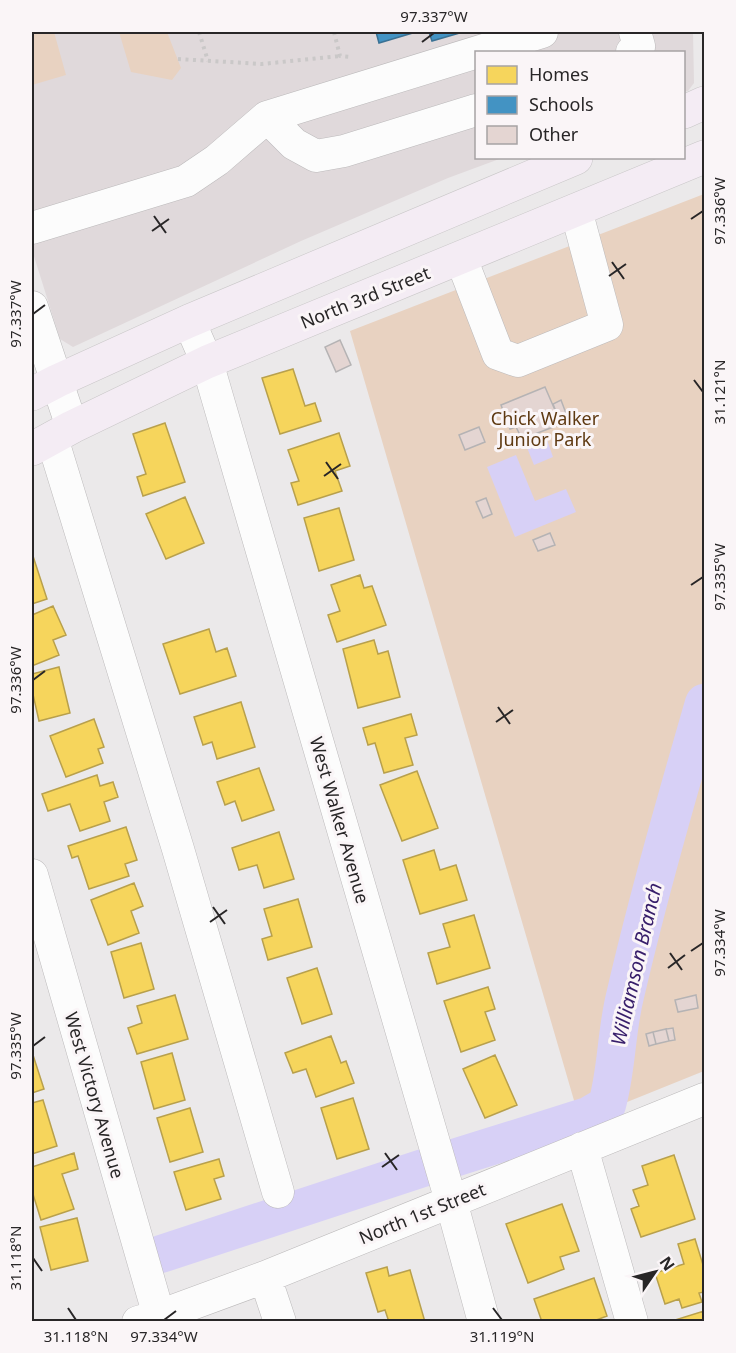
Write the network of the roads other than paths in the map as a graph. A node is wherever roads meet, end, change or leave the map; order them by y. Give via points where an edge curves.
1 (542, 32) edge
2 (635, 32) edge
3 (481, 51) edge
4 (633, 51) edge
5 (475, 53) edge
6 (705, 103) edge
7 (475, 111) edge
8 (685, 112) edge
9 (267, 117) junction
10 (705, 157) edge
11 (574, 159) edge
12 (576, 210) junction
13 (32, 228) edge
14 (461, 258) junction
15 (32, 307) edge
16 (189, 321) junction
17 (207, 362) junction
18 (44, 388) edge
19 (52, 438) edge
20 (32, 875) edge
21 (705, 1099) edge
22 (582, 1148) junction
23 (278, 1192) dead end
24 (451, 1201) junction
25 (265, 1277) junction
26 (149, 1319) edge
27 (280, 1322) edge
28 (484, 1322) edge
29 (633, 1322) edge

1 - 3 street
2 - 4 street via 639,46
5 - 9 street
6 - 8 main road
7 - 9 street via 316,156 294,144
9 - 13 street via 186,181
10 - 12 main road, North 3rd Street
11 - 16 main road
12 - 14 main road, North 3rd Street
12 - 14 street via 607,325 518,360 498,354
14 - 17 main road, North 3rd Street
15 - 18 street
16 - 17 street, West Walker Avenue
16 - 18 main road
17 - 19 main road, North 3rd Street
17 - 24 street, West Walker Avenue
18 - 19 street
19 - 23 street
20 - 26 street, West Victory Avenue
21 - 22 street, North 1st Street
22 - 24 street, North 1st Street
22 - 29 street
24 - 25 street, North 1st Street
24 - 28 street, West Walker Avenue
25 - 26 street, North 1st Street
25 - 27 street

